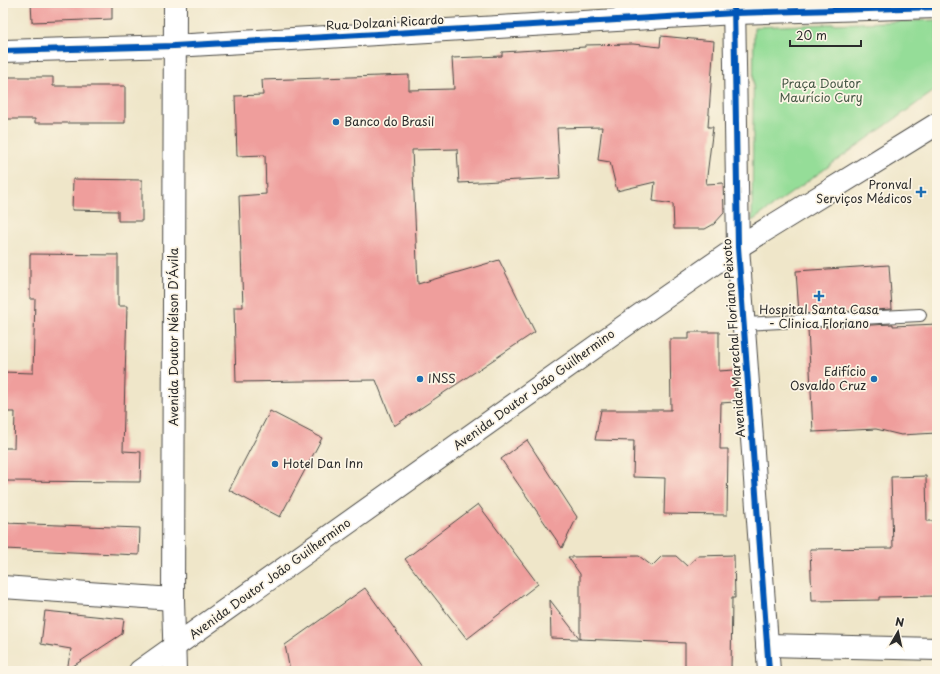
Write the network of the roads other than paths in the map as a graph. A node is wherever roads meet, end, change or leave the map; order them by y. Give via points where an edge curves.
1 (175, 3) edge
2 (898, 6) edge
3 (937, 7) edge
4 (735, 8) edge
5 (174, 46) junction
6 (3, 51) edge
7 (937, 124) edge
8 (738, 247) junction
9 (920, 315) dead end
10 (744, 324) junction
11 (3, 587) edge
12 (173, 599) junction
13 (767, 645) junction
14 (174, 647) junction
15 (937, 649) edge
16 (140, 671) edge
17 (174, 671) edge
18 (769, 671) edge

1 - 5 street, Avenida Doutor Nélson D'Ávila
2 - 3 street, Rua Dolzani Ricardo
2 - 4 street, Rua Dolzani Ricardo
4 - 5 street, Rua Dolzani Ricardo
4 - 8 street, Avenida Marechal Floriano Peixoto
5 - 6 street, Rua Dolzani Ricardo
5 - 12 street, Avenida Doutor Nélson D'Ávila
7 - 8 street, Avenida Doutor João Guilhermino
8 - 10 street, Avenida Marechal Floriano Peixoto
8 - 14 street, Avenida Doutor João Guilhermino via 640,314
9 - 10 lane
10 - 13 street, Avenida Marechal Floriano Peixoto
11 - 12 street
12 - 14 street, Avenida Doutor Nélson D'Ávila
13 - 15 street
13 - 18 street, Avenida Marechal Floriano Peixoto
14 - 16 street, Avenida Doutor João Guilhermino
14 - 17 street, Avenida Doutor Nélson D'Ávila

